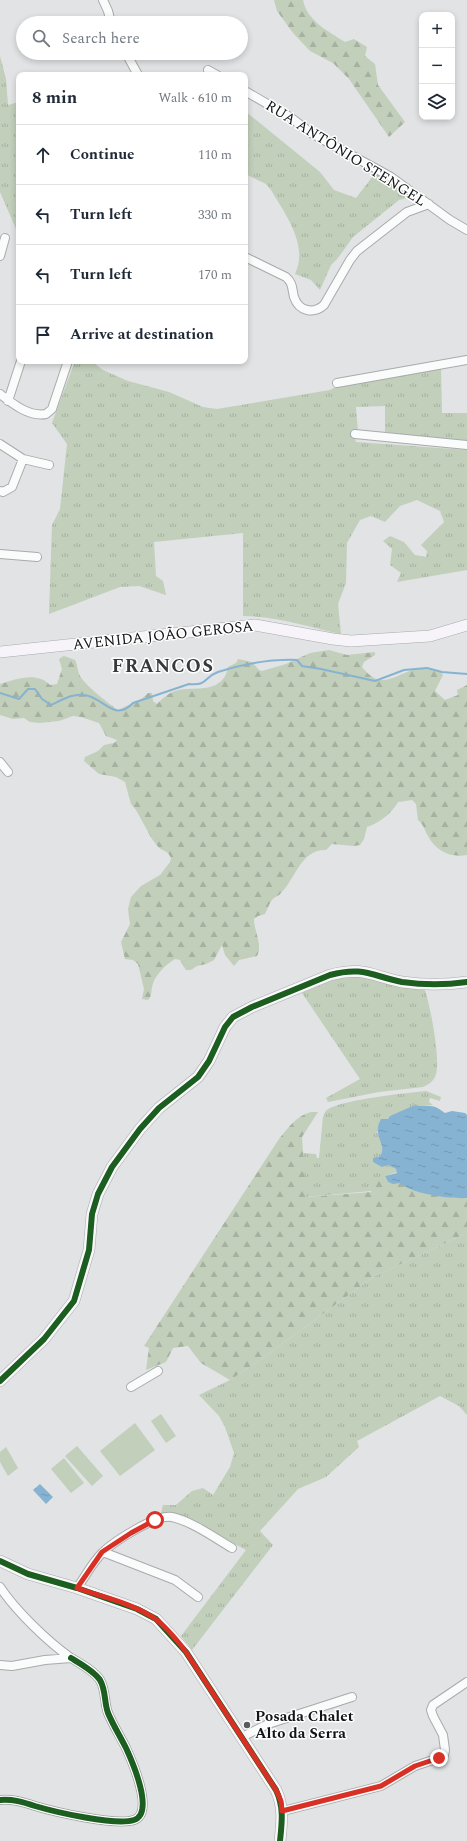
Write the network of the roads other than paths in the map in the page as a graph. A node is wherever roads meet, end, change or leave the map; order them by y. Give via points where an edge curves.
1 (103, 0) edge
2 (109, 16) edge
3 (130, 60) edge
4 (208, 70) dead end
5 (136, 72) edge
6 (212, 72) edge
7 (248, 93) edge
8 (429, 204) junction
9 (467, 230) edge
10 (5, 238) dead end
11 (0, 256) edge
12 (248, 258) edge
13 (467, 360) edge
14 (20, 364) edge
15 (67, 364) edge
16 (338, 383) dead end
17 (0, 394) edge
18 (8, 401) junction
19 (355, 434) dead end
20 (0, 444) edge
21 (467, 445) edge
22 (23, 459) junction
23 (49, 465) dead end
24 (0, 491) edge
25 (0, 554) edge
26 (36, 557) dead end
27 (467, 625) edge
28 (0, 652) edge
29 (0, 762) edge
30 (8, 772) dead end
31 (467, 982) edge
32 (158, 1371) dead end
33 (0, 1381) edge
34 (132, 1387) dead end
35 (232, 1548) dead end
36 (102, 1552) junction
37 (0, 1561) edge
38 (0, 1586) edge
39 (77, 1588) junction
40 (198, 1597) dead end
41 (71, 1658) junction
42 (0, 1665) edge
43 (467, 1682) edge
44 (352, 1698) dead end
45 (242, 1737) junction
46 (0, 1800) edge
47 (282, 1811) junction
48 (280, 1841) edge

1 - 2 street
3 - 5 street
4 - 6 street
7 - 8 street, RUA ANTÔNIO STENGEL via 290,117 311,133 390,177
8 - 9 street, RUA ANTÔNIO STENGEL
8 - 12 street via 408,212 364,244 350,260 327,301 318,310 307,310 298,304 291,281 286,277
10 - 11 street
13 - 16 street
14 - 18 street
15 - 18 street via 52,408 46,414 31,413
17 - 18 street
19 - 21 street
20 - 22 street
22 - 23 street
22 - 24 street via 12,487
25 - 26 street
27 - 28 street, AVENIDA JOÃO GEROSA via 430,636 351,641 255,625
29 - 30 street
31 - 33 street via 417,983 360,971 342,972 233,1017 225,1026 209,1061 198,1077 159,1108 112,1166 92,1214 89,1250 74,1300 44,1339
32 - 34 street
35 - 36 street via 182,1520 163,1517 131,1533
36 - 39 street
36 - 40 street via 175,1580
37 - 39 street via 28,1574
38 - 41 street via 28,1620
39 - 45 street via 137,1609 156,1619 186,1652
41 - 42 street via 12,1666
41 - 46 street via 100,1680 108,1712 133,1762 140,1783 143,1807 140,1815 134,1820 116,1822 14,1799
43 - 47 street via 433,1705 433,1716 443,1735 444,1755 415,1766 381,1786
44 - 45 street via 283,1719
45 - 47 street via 276,1790
47 - 48 street

